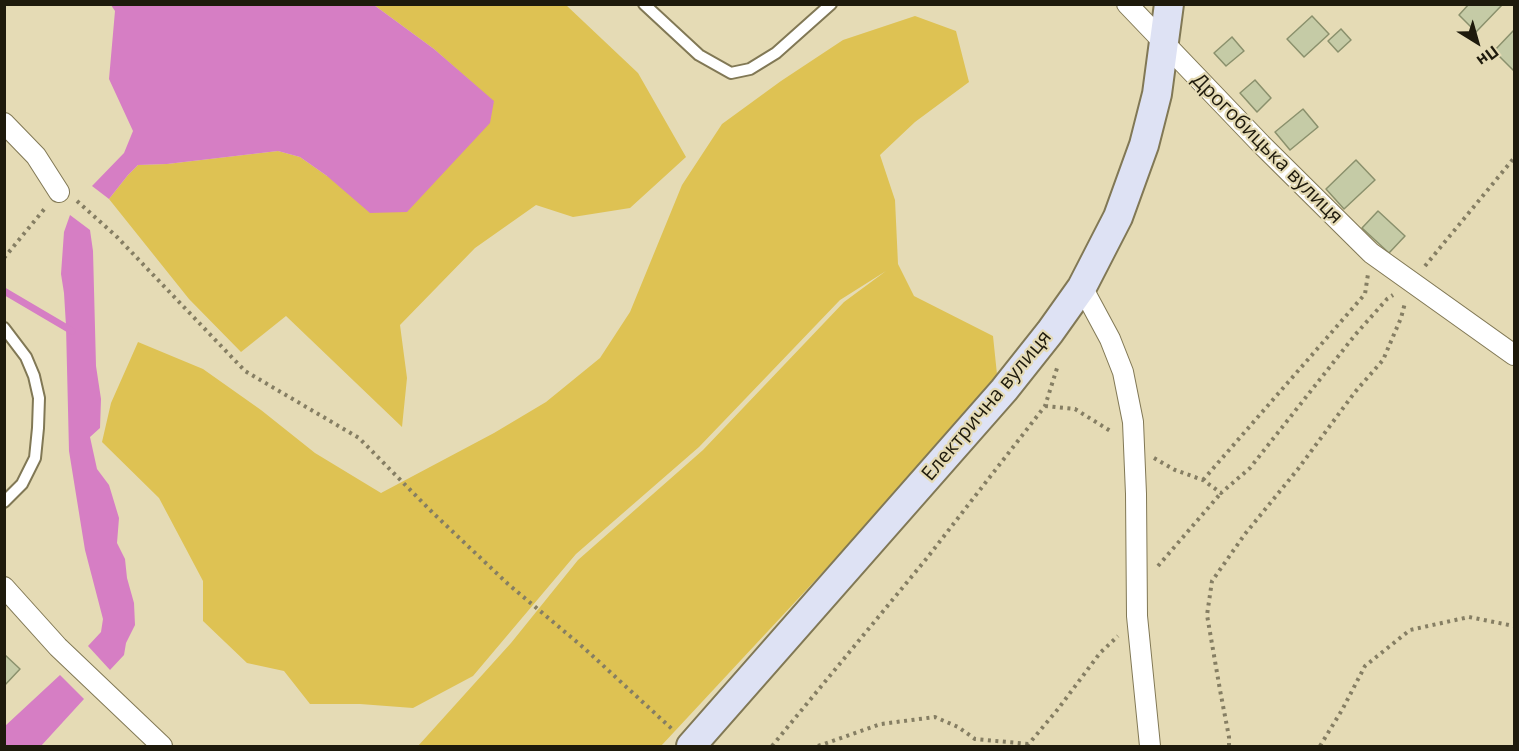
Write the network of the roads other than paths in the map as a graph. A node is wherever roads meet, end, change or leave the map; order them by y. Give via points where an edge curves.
1 (644, 4) edge
2 (831, 4) edge
3 (1127, 4) edge
4 (1169, 4) edge
5 (1163, 43) junction
6 (4, 123) edge
7 (59, 192) road end
8 (1082, 287) junction
9 (4, 328) edge
10 (1515, 355) edge
11 (4, 502) edge
12 (4, 587) edge
13 (683, 739) edge
14 (162, 747) edge
15 (1150, 747) edge

1 - 2 lane via 699,55 731,72 750,69 776,53
3 - 5 street, Дрогобицька вулиця
4 - 5 street, Електрична вулиця
5 - 8 street, Електрична вулиця via 1157,94 1144,145 1118,217
5 - 10 street, Дрогобицька вулиця via 1371,254
6 - 7 street via 36,156
8 - 13 street, Електрична вулиця via 1004,390
8 - 15 street via 1124,372 1133,422 1137,616
9 - 11 lane via 26,357 39,398 35,458 22,484
12 - 14 street via 58,647

